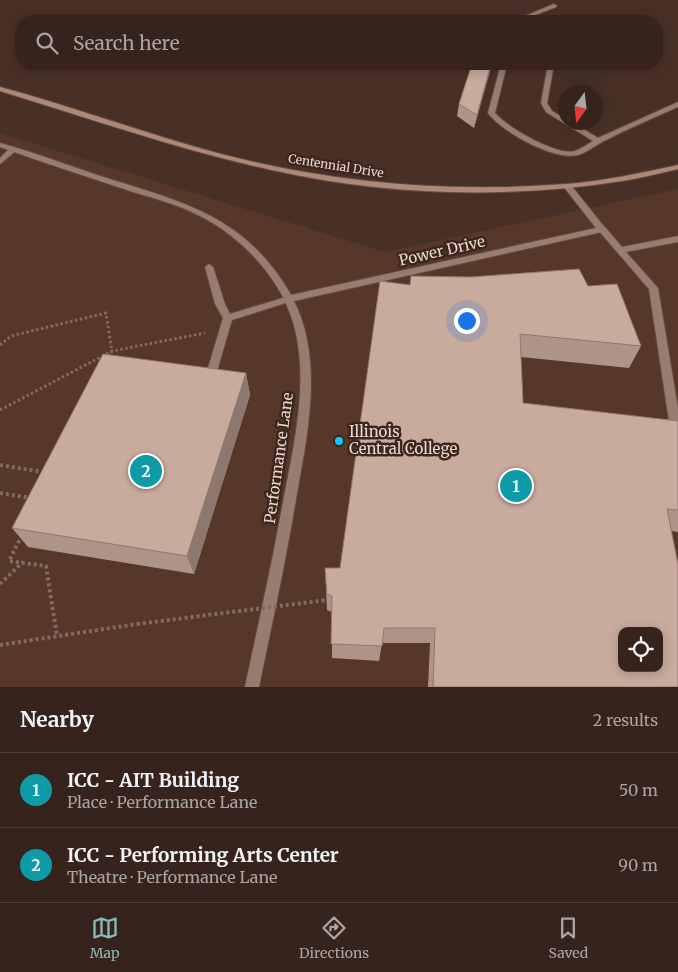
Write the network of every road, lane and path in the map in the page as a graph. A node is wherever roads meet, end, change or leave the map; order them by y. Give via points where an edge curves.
1 (554, 6) dead end
2 (531, 15) edge
3 (502, 70) edge
4 (550, 70) edge
5 (0, 89) edge
6 (678, 104) edge
7 (558, 117) edge
8 (579, 130) edge
9 (598, 141) junction
10 (0, 146) edge
11 (13, 150) junction
12 (0, 162) edge
13 (678, 167) edge
14 (566, 186) junction
15 (602, 229) junction
16 (678, 239) edge
17 (620, 250) junction
18 (209, 267) dead end
19 (288, 299) junction
20 (227, 323) junction
21 (0, 345) edge
22 (112, 351) junction
23 (108, 359) edge
24 (667, 372) junction
25 (678, 373) edge
26 (210, 378) edge
27 (0, 410) edge
28 (678, 441) edge
29 (0, 465) edge
30 (44, 472) edge
31 (0, 493) edge
32 (40, 500) edge
33 (27, 526) edge
34 (24, 562) junction
35 (0, 584) edge
36 (326, 600) edge
37 (57, 636) junction
38 (0, 645) edge
39 (252, 687) edge

1 - 2 street
3 - 9 street via 491,110 497,120 534,143 562,153 577,153
4 - 7 street via 544,103 549,112
5 - 14 main road, Centennial Drive via 221,156 290,171 382,186 481,189
6 - 9 street
8 - 9 street
10 - 11 street, Performance Lane
11 - 12 street
11 - 19 street, Performance Lane via 206,215 236,234 273,272
13 - 14 main road, Centennial Drive via 642,176
14 - 15 street
15 - 17 street
15 - 19 street, Power Drive
16 - 17 street
17 - 24 street via 653,288
18 - 20 street
19 - 20 street, Power Drive
19 - 39 street, Performance Lane via 302,339 304,415 283,540
20 - 22 path
20 - 26 street
21 - 22 path via 10,336 106,314
22 - 23 path
22 - 27 path
24 - 25 street
24 - 28 street
29 - 30 path
31 - 32 path
33 - 34 path via 9,561
34 - 35 path
34 - 37 path via 46,566
36 - 37 path, bridge
37 - 38 path

